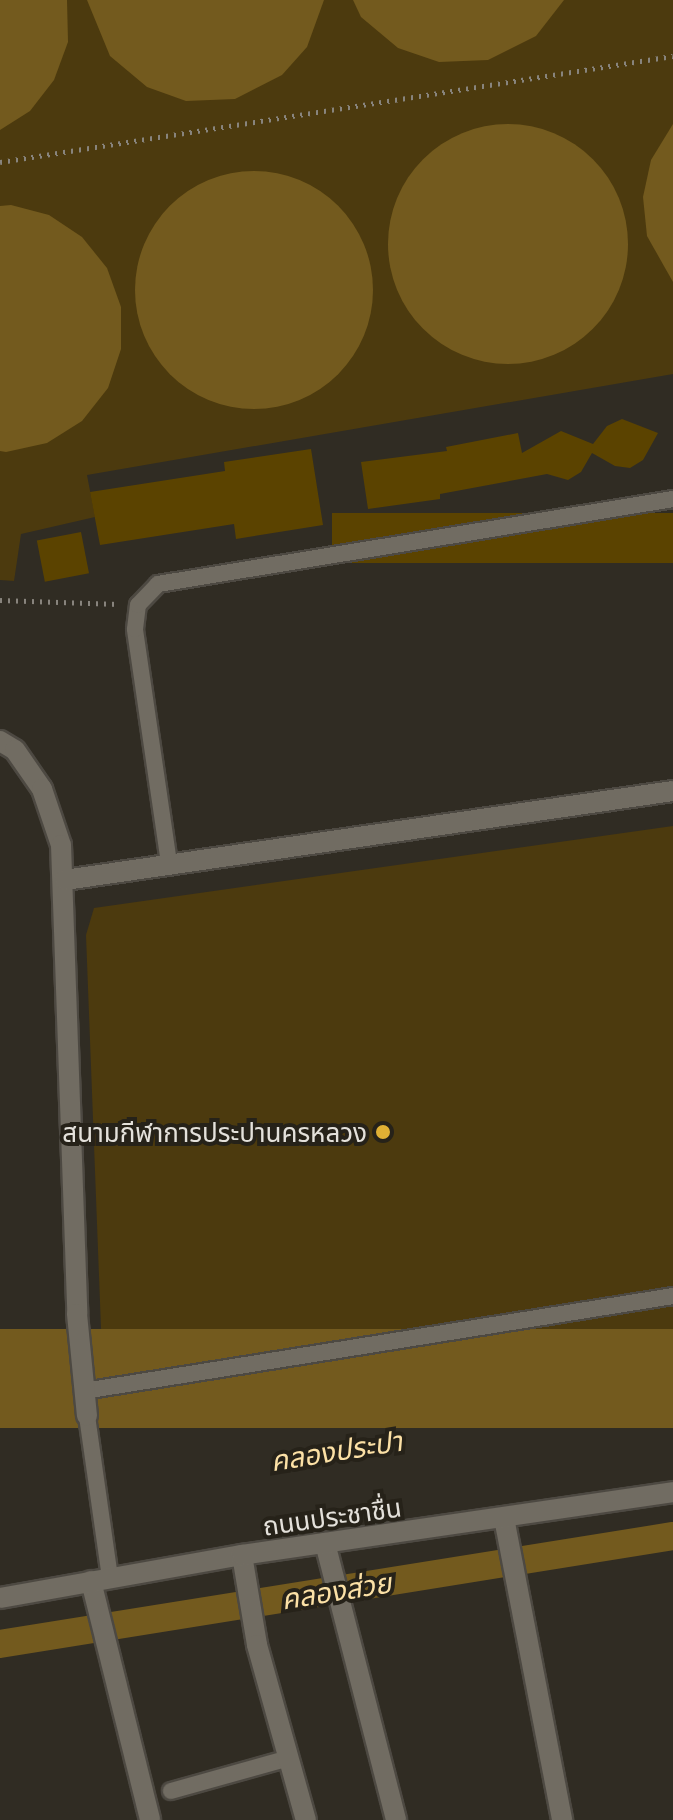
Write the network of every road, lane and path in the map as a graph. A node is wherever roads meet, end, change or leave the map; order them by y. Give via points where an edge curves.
1 (673, 56) edge
2 (0, 162) edge
3 (673, 499) edge
4 (0, 600) edge
5 (138, 605) junction
6 (0, 741) edge
7 (673, 791) edge
8 (169, 863) junction
9 (65, 880) junction
10 (673, 1296) edge
11 (84, 1391) junction
12 (87, 1416) joint
13 (673, 1492) edge
14 (504, 1518) junction
15 (325, 1543) junction
16 (242, 1555) junction
17 (100, 1579) junction
18 (0, 1598) edge
19 (289, 1758) junction
20 (171, 1791) dead end
21 (150, 1820) edge
22 (306, 1820) edge
23 (396, 1820) edge
24 (562, 1820) edge

1 - 2 path
3 - 5 lane via 158,584
4 - 5 path
5 - 8 lane via 135,629
6 - 9 street via 15,750 42,789 61,845
7 - 8 street
8 - 9 street
9 - 11 street
10 - 11 lane
11 - 12 street
12 - 17 lane via 104,1531
13 - 14 street, ถนนประชาชื่น
14 - 15 street, ถนนประชาชื่น
14 - 24 street
15 - 16 street, ถนนประชาชื่น
15 - 23 street
16 - 17 street, ถนนประชาชื่น
16 - 19 street via 257,1645
17 - 18 street, ถนนประชาชื่น
17 - 21 street via 96,1610
19 - 20 lane
19 - 22 street

